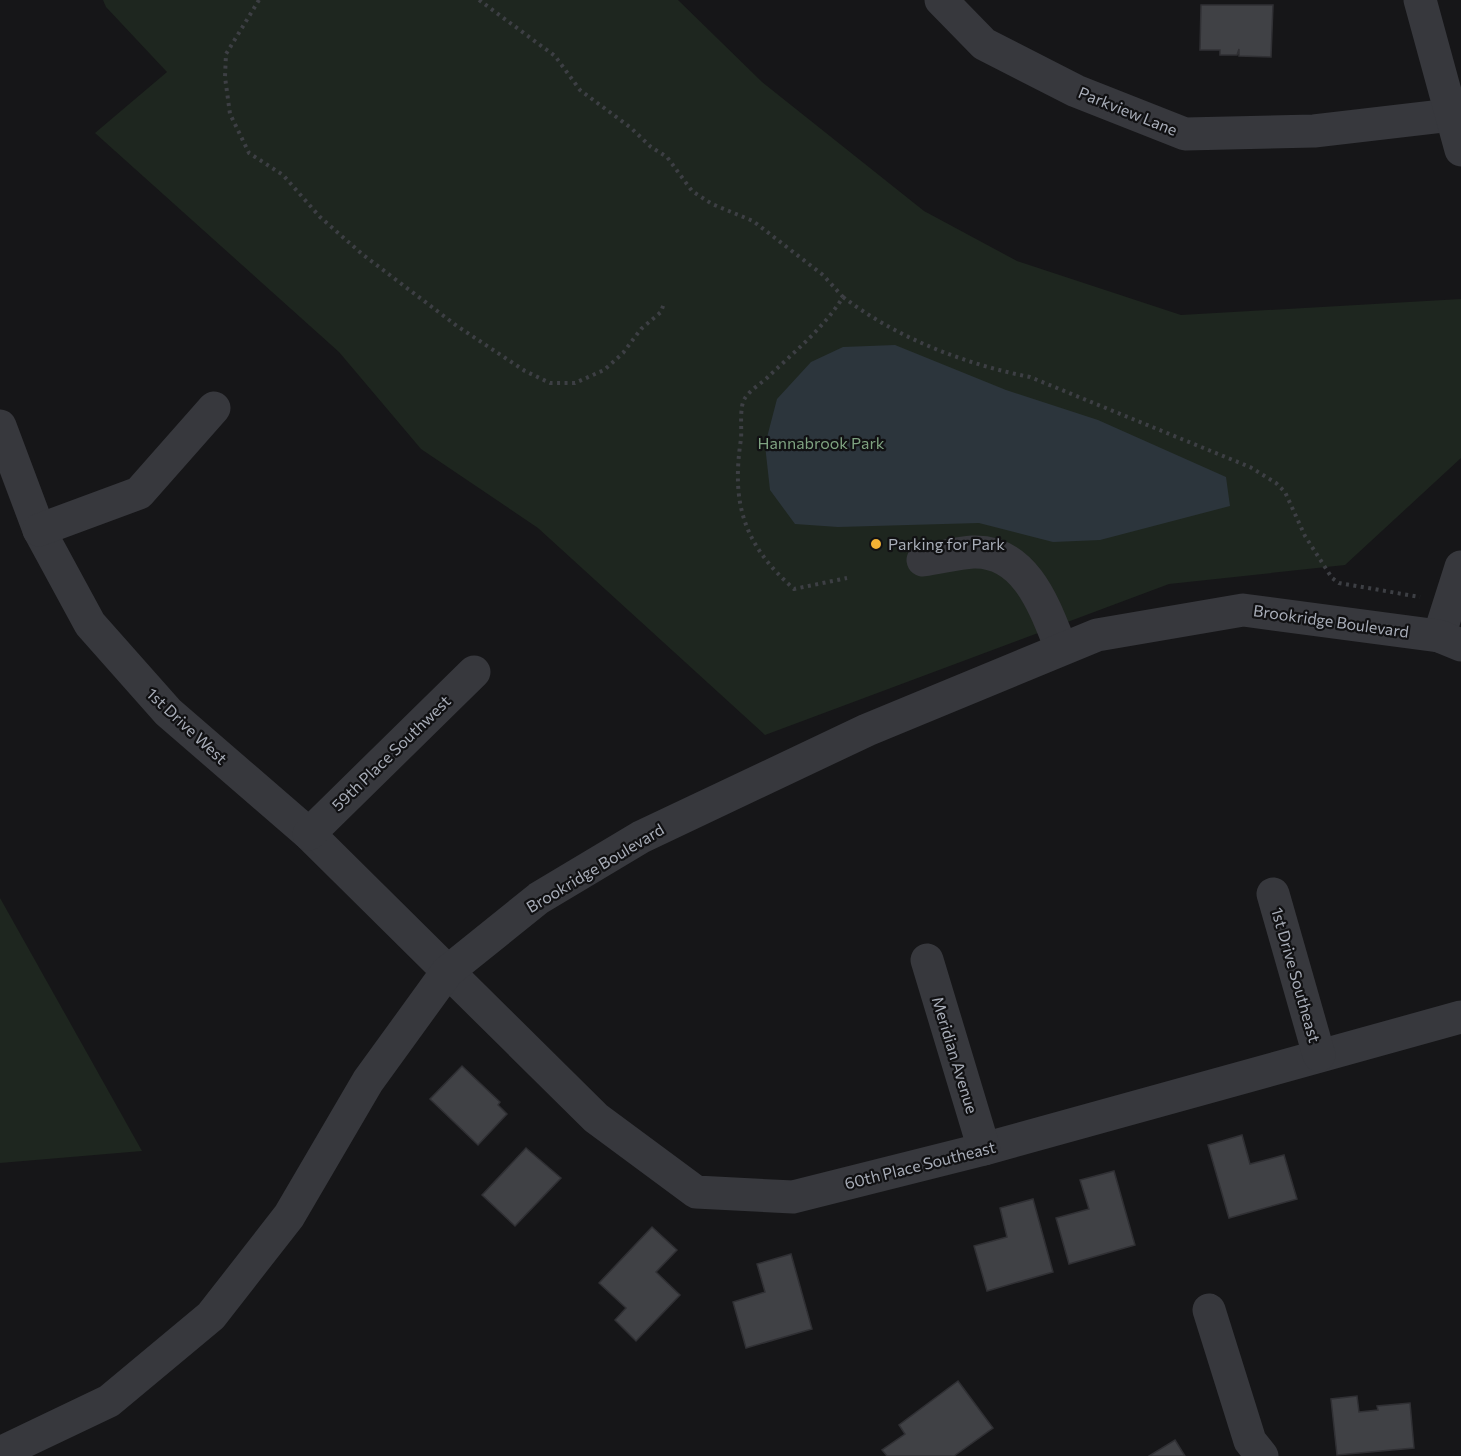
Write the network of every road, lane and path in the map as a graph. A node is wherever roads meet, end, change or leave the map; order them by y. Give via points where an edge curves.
1 (260, 0) edge
2 (479, 0) edge
3 (941, 0) edge
4 (1420, 0) edge
5 (1451, 115) junction
6 (1461, 150) edge
7 (843, 297) junction
8 (664, 303) dead end
9 (214, 408) dead end
10 (0, 426) edge
11 (39, 530) junction
12 (922, 560) dead end
13 (1461, 567) edge
14 (847, 578) dead end
15 (1450, 602) junction
16 (1450, 640) edge
17 (1061, 648) junction
18 (474, 672) dead end
19 (309, 834) junction
20 (1273, 894) dead end
21 (927, 960) dead end
22 (447, 972) junction
23 (1461, 1017) edge
24 (1319, 1055) junction
25 (984, 1149) junction
26 (1209, 1310) dead end
27 (0, 1452) edge
28 (1262, 1456) edge

1 - 8 path via 226,54 230,114 249,153 283,175 320,218 362,254 457,327 541,379 575,383 604,370 623,353 641,329 661,312
2 - 7 path via 555,56 580,90 667,157 692,191 753,221 823,275
3 - 5 street, Parkview Lane via 984,44 1077,91 1185,134 1314,132
4 - 5 street
5 - 6 street
7 - 14 path via 815,335 744,399 736,460 747,532 778,574 794,589
7 - 15 path via 903,335 1001,371 1030,377 1250,467 1285,492 1305,536 1339,583
9 - 11 street via 139,493
10 - 11 street, 1st Drive West
11 - 19 street, 1st Drive West via 90,624 168,712
12 - 17 street via 975,552 1004,558 1028,578
13 - 15 street
15 - 16 street
16 - 17 street, Brookridge Boulevard via 1243,610 1097,635
17 - 22 street, Brookridge Boulevard via 867,730 642,837 539,898
18 - 19 street, 59th Place Southwest
19 - 22 street, 1st Drive West
20 - 24 street, 1st Drive Southeast
21 - 25 street, Meridian Avenue
22 - 25 street, 60th Place Southeast via 596,1118 696,1192 793,1197
22 - 27 street, Brookridge Boulevard via 368,1081 289,1216 211,1316 109,1401
23 - 24 street, 60th Place Southeast
24 - 25 street, 60th Place Southeast
26 - 28 street via 1250,1441

